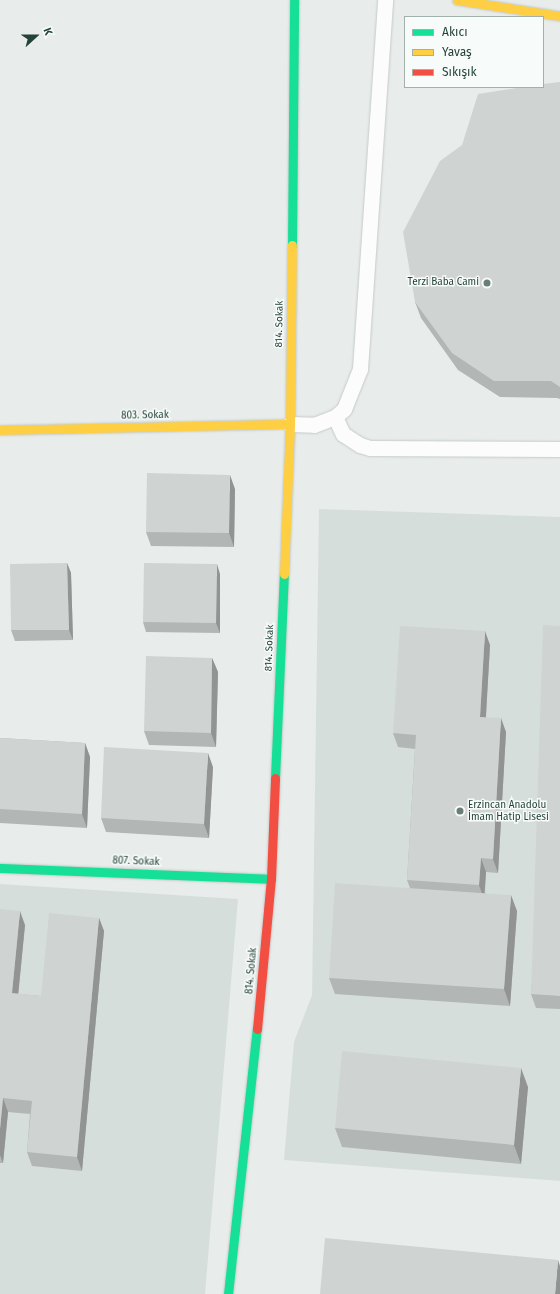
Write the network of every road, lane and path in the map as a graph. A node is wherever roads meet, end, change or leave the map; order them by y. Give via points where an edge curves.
1 (294, 0) edge
2 (385, 0) edge
3 (457, 0) edge
4 (560, 16) edge
5 (335, 417) junction
6 (290, 424) junction
7 (0, 430) edge
8 (560, 449) edge
9 (0, 868) edge
10 (271, 879) junction
11 (228, 1294) edge

1 - 6 street, 814. Sokak
2 - 5 lane via 360,368 344,409
3 - 4 street
5 - 6 lane via 314,425
5 - 8 lane via 343,434 370,448
6 - 7 street, 803. Sokak
6 - 10 street, 814. Sokak
9 - 10 street, 807. Sokak
10 - 11 street, 814. Sokak via 250,1109

